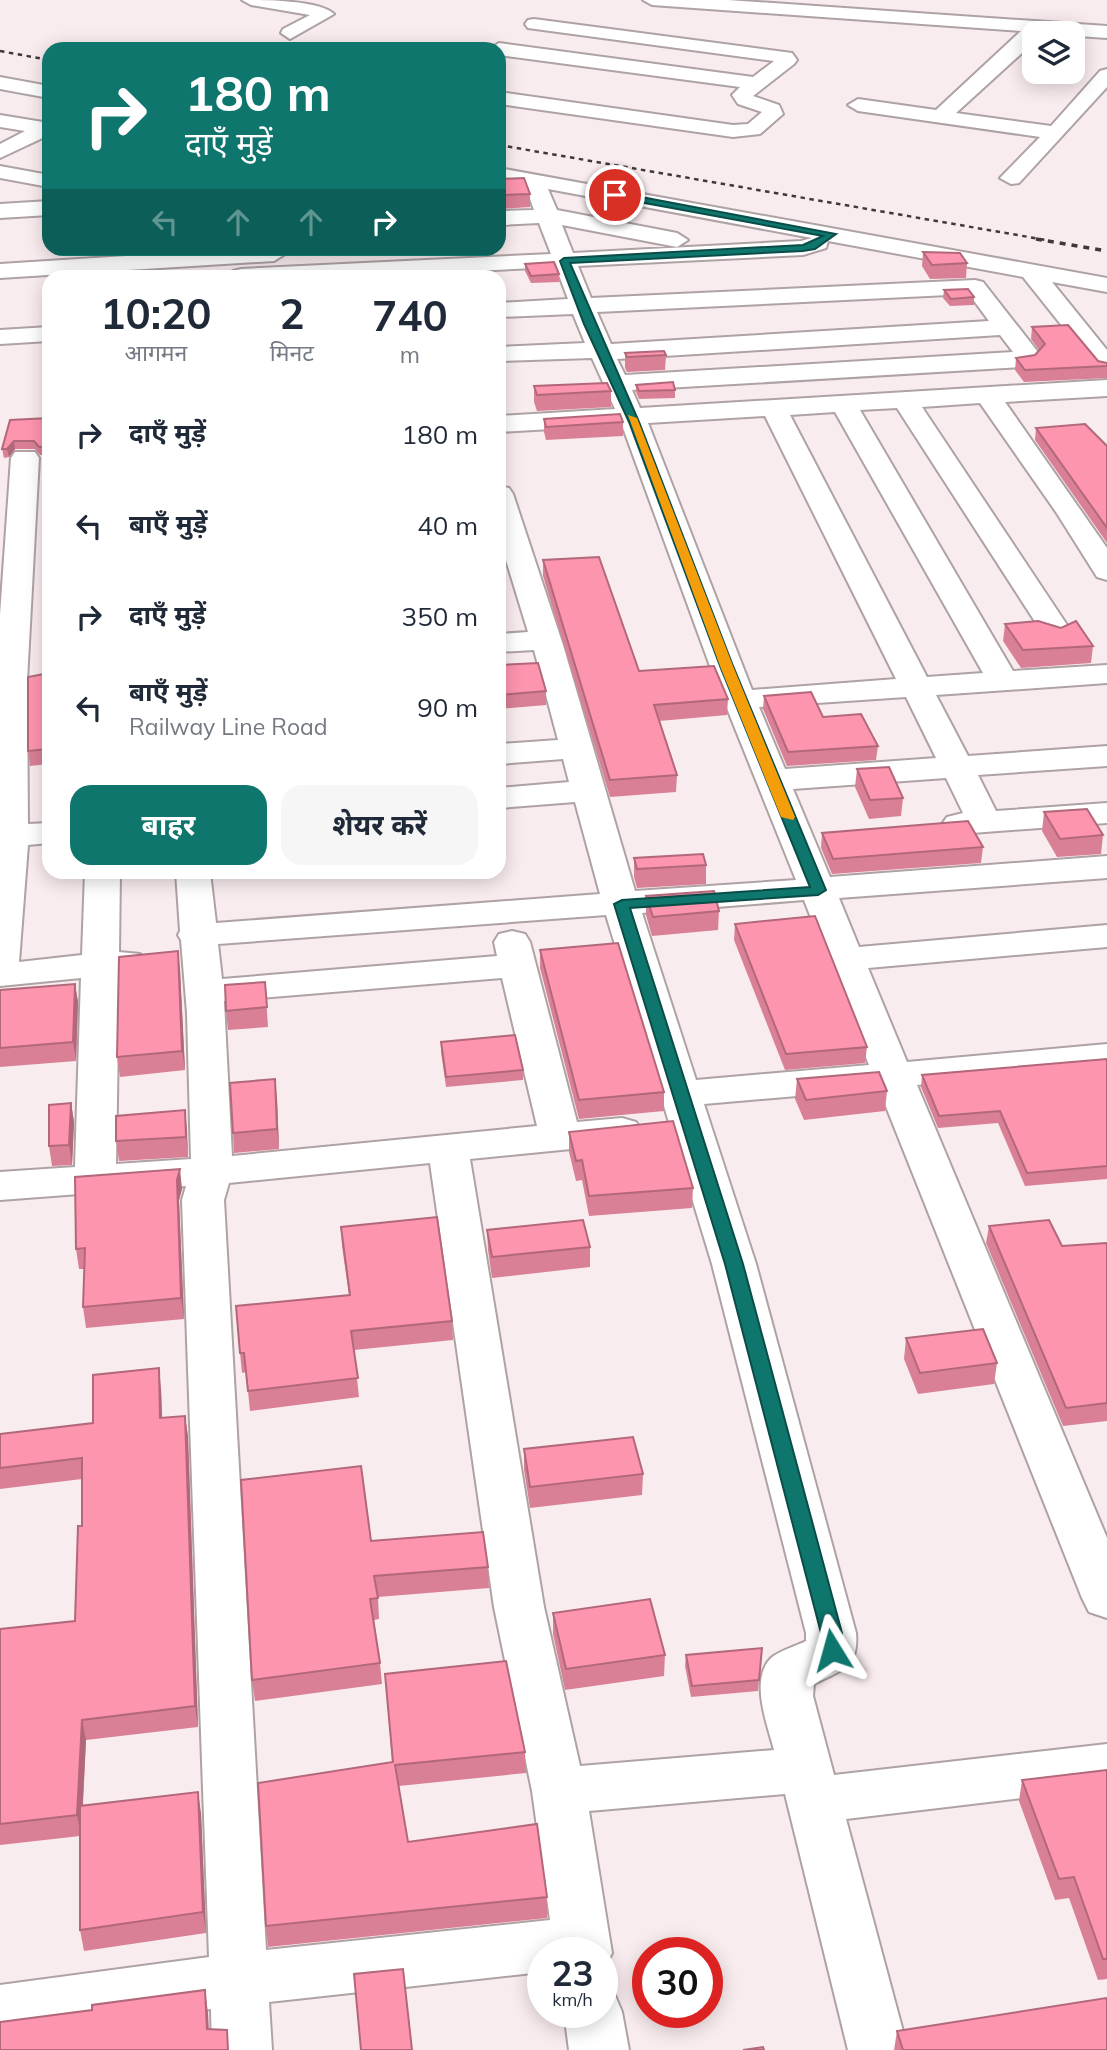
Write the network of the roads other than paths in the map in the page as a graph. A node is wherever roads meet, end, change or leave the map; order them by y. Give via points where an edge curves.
1 (251, 0) edge
2 (652, 0) edge
3 (701, 2) edge
4 (729, 5) junction
5 (561, 6) dead end
6 (534, 24) junction
7 (1107, 32) edge
8 (290, 33) dead end
9 (1085, 33) edge
10 (1022, 34) edge
11 (506, 42) edge
12 (681, 42) junction
13 (1085, 42) edge
14 (1022, 43) edge
15 (1107, 44) edge
16 (506, 50) edge
17 (1107, 75) edge
18 (0, 83) edge
19 (755, 83) junction
20 (42, 91) edge
21 (506, 99) edge
22 (858, 105) dead end
23 (42, 106) edge
24 (941, 117) junction
25 (4, 121) edge
26 (42, 128) edge
27 (42, 131) edge
28 (1056, 133) junction
29 (0, 152) edge
30 (0, 172) edge
31 (1011, 178) dead end
32 (38, 179) edge
33 (506, 185) edge
34 (506, 199) edge
35 (42, 208) edge
36 (0, 211) edge
37 (506, 225) edge
38 (42, 228) edge
39 (0, 230) edge
40 (831, 234) junction
41 (506, 247) edge
42 (737, 252) junction
43 (42, 253) edge
44 (0, 255) edge
45 (324, 256) edge
46 (263, 264) edge
47 (812, 269) dead end
48 (313, 270) edge
49 (0, 271) edge
50 (1031, 271) junction
51 (1107, 285) edge
52 (42, 287) edge
53 (506, 287) edge
54 (0, 290) edge
55 (506, 293) edge
56 (582, 302) junction
57 (506, 309) edge
58 (999, 317) junction
59 (506, 332) edge
60 (42, 334) edge
61 (0, 337) edge
62 (506, 350) edge
63 (1107, 366) edge
64 (1107, 388) edge
65 (506, 393) edge
66 (987, 395) junction
67 (905, 400) junction
68 (843, 404) junction
69 (774, 408) junction
70 (506, 414) edge
71 (25, 458) edge
72 (506, 515) edge
73 (1107, 571) edge
74 (1058, 634) edge
75 (547, 640) junction
76 (506, 643) edge
77 (1107, 674) edge
78 (1003, 680) junction
79 (914, 688) junction
80 (740, 699) junction
81 (577, 748) junction
82 (506, 753) edge
83 (1107, 756) edge
84 (957, 767) junction
85 (774, 780) junction
86 (589, 791) junction
87 (506, 798) edge
88 (1107, 813) edge
89 (985, 822) junction
90 (931, 827) edge
91 (42, 834) edge
92 (10, 836) junction
93 (1107, 867) edge
94 (103, 879) edge
95 (193, 879) edge
96 (818, 890) junction
97 (622, 904) junction
98 (507, 913) junction
99 (1107, 936) edge
100 (198, 945) junction
101 (846, 959) junction
102 (102, 964) junction
103 (517, 966) junction
104 (0, 967) edge
105 (0, 975) edge
106 (203, 992) junction
107 (1107, 1056) edge
108 (894, 1074) junction
109 (685, 1109) junction
110 (560, 1137) junction
111 (448, 1148) junction
112 (212, 1171) junction
113 (95, 1179) junction
114 (0, 1186) edge
115 (1095, 1535) edge
116 (1107, 1598) edge
117 (1107, 1766) edge
118 (809, 1785) junction
119 (559, 1791) junction
120 (581, 1937) edge
121 (527, 1952) edge
122 (238, 1979) junction
123 (0, 2012) edge
124 (596, 2028) edge
125 (243, 2050) edge
126 (600, 2050) edge
127 (878, 2050) edge

1 - 8 street via 325,14
2 - 3 street
3 - 4 street
4 - 10 street
4 - 12 street
5 - 6 street
6 - 11 street
6 - 12 street
7 - 9 street
12 - 19 street via 787,58
13 - 15 street
14 - 24 street
16 - 19 street
17 - 28 street
18 - 20 street
19 - 21 street via 742,99 768,107 773,114 757,128 745,131
22 - 24 street
23 - 25 street
24 - 28 street
25 - 26 street
27 - 29 street
28 - 31 street
30 - 32 street
33 - 56 street
34 - 56 street
35 - 36 street
37 - 56 street
38 - 39 street
40 - 42 street via 812,247
40 - 50 street
40 - 56 street
41 - 56 street
42 - 56 street
42 - 56 street
43 - 44 street
45 - 46 street
46 - 48 street
46 - 49 street
47 - 56 street
50 - 51 street
50 - 63 street
52 - 54 street
53 - 56 street
55 - 56 street
56 - 57 street
56 - 58 street
56 - 58 street via 973,287
56 - 58 street via 1029,358
56 - 59 street
56 - 62 street
56 - 65 street
56 - 69 street
56 - 70 street
56 - 80 street
60 - 61 street
64 - 66 street
66 - 67 street
66 - 73 street
67 - 68 street
67 - 74 street
68 - 69 street
68 - 78 street
69 - 79 street
71 - 92 street via 23,680
72 - 75 street
75 - 76 street
75 - 81 street
77 - 78 street
78 - 79 street
79 - 80 street
79 - 84 street
80 - 85 street
81 - 82 street
81 - 86 street
83 - 84 street
84 - 85 street
84 - 89 street
85 - 96 street via 810,836
86 - 87 street
86 - 97 street
88 - 89 street
89 - 90 street
91 - 92 street
92 - 104 street
93 - 96 street
94 - 102 street
95 - 100 street
96 - 97 street
96 - 101 street
97 - 98 street
97 - 109 street
98 - 100 street
98 - 103 street
99 - 101 street
100 - 102 street
100 - 106 street
101 - 108 street
102 - 105 street
102 - 113 street
103 - 106 street
103 - 110 street
106 - 112 street
107 - 108 street
108 - 109 street
108 - 115 street
109 - 110 street
109 - 118 street via 734,1264 831,1633 832,1650 789,1673 786,1683
110 - 111 street
111 - 112 street
111 - 119 street via 519,1607
112 - 113 street
112 - 122 street via 203,1200
113 - 114 street
115 - 116 street
117 - 118 street
118 - 119 street
118 - 127 street
119 - 120 street
121 - 122 street
122 - 123 street
122 - 125 street
124 - 126 street

